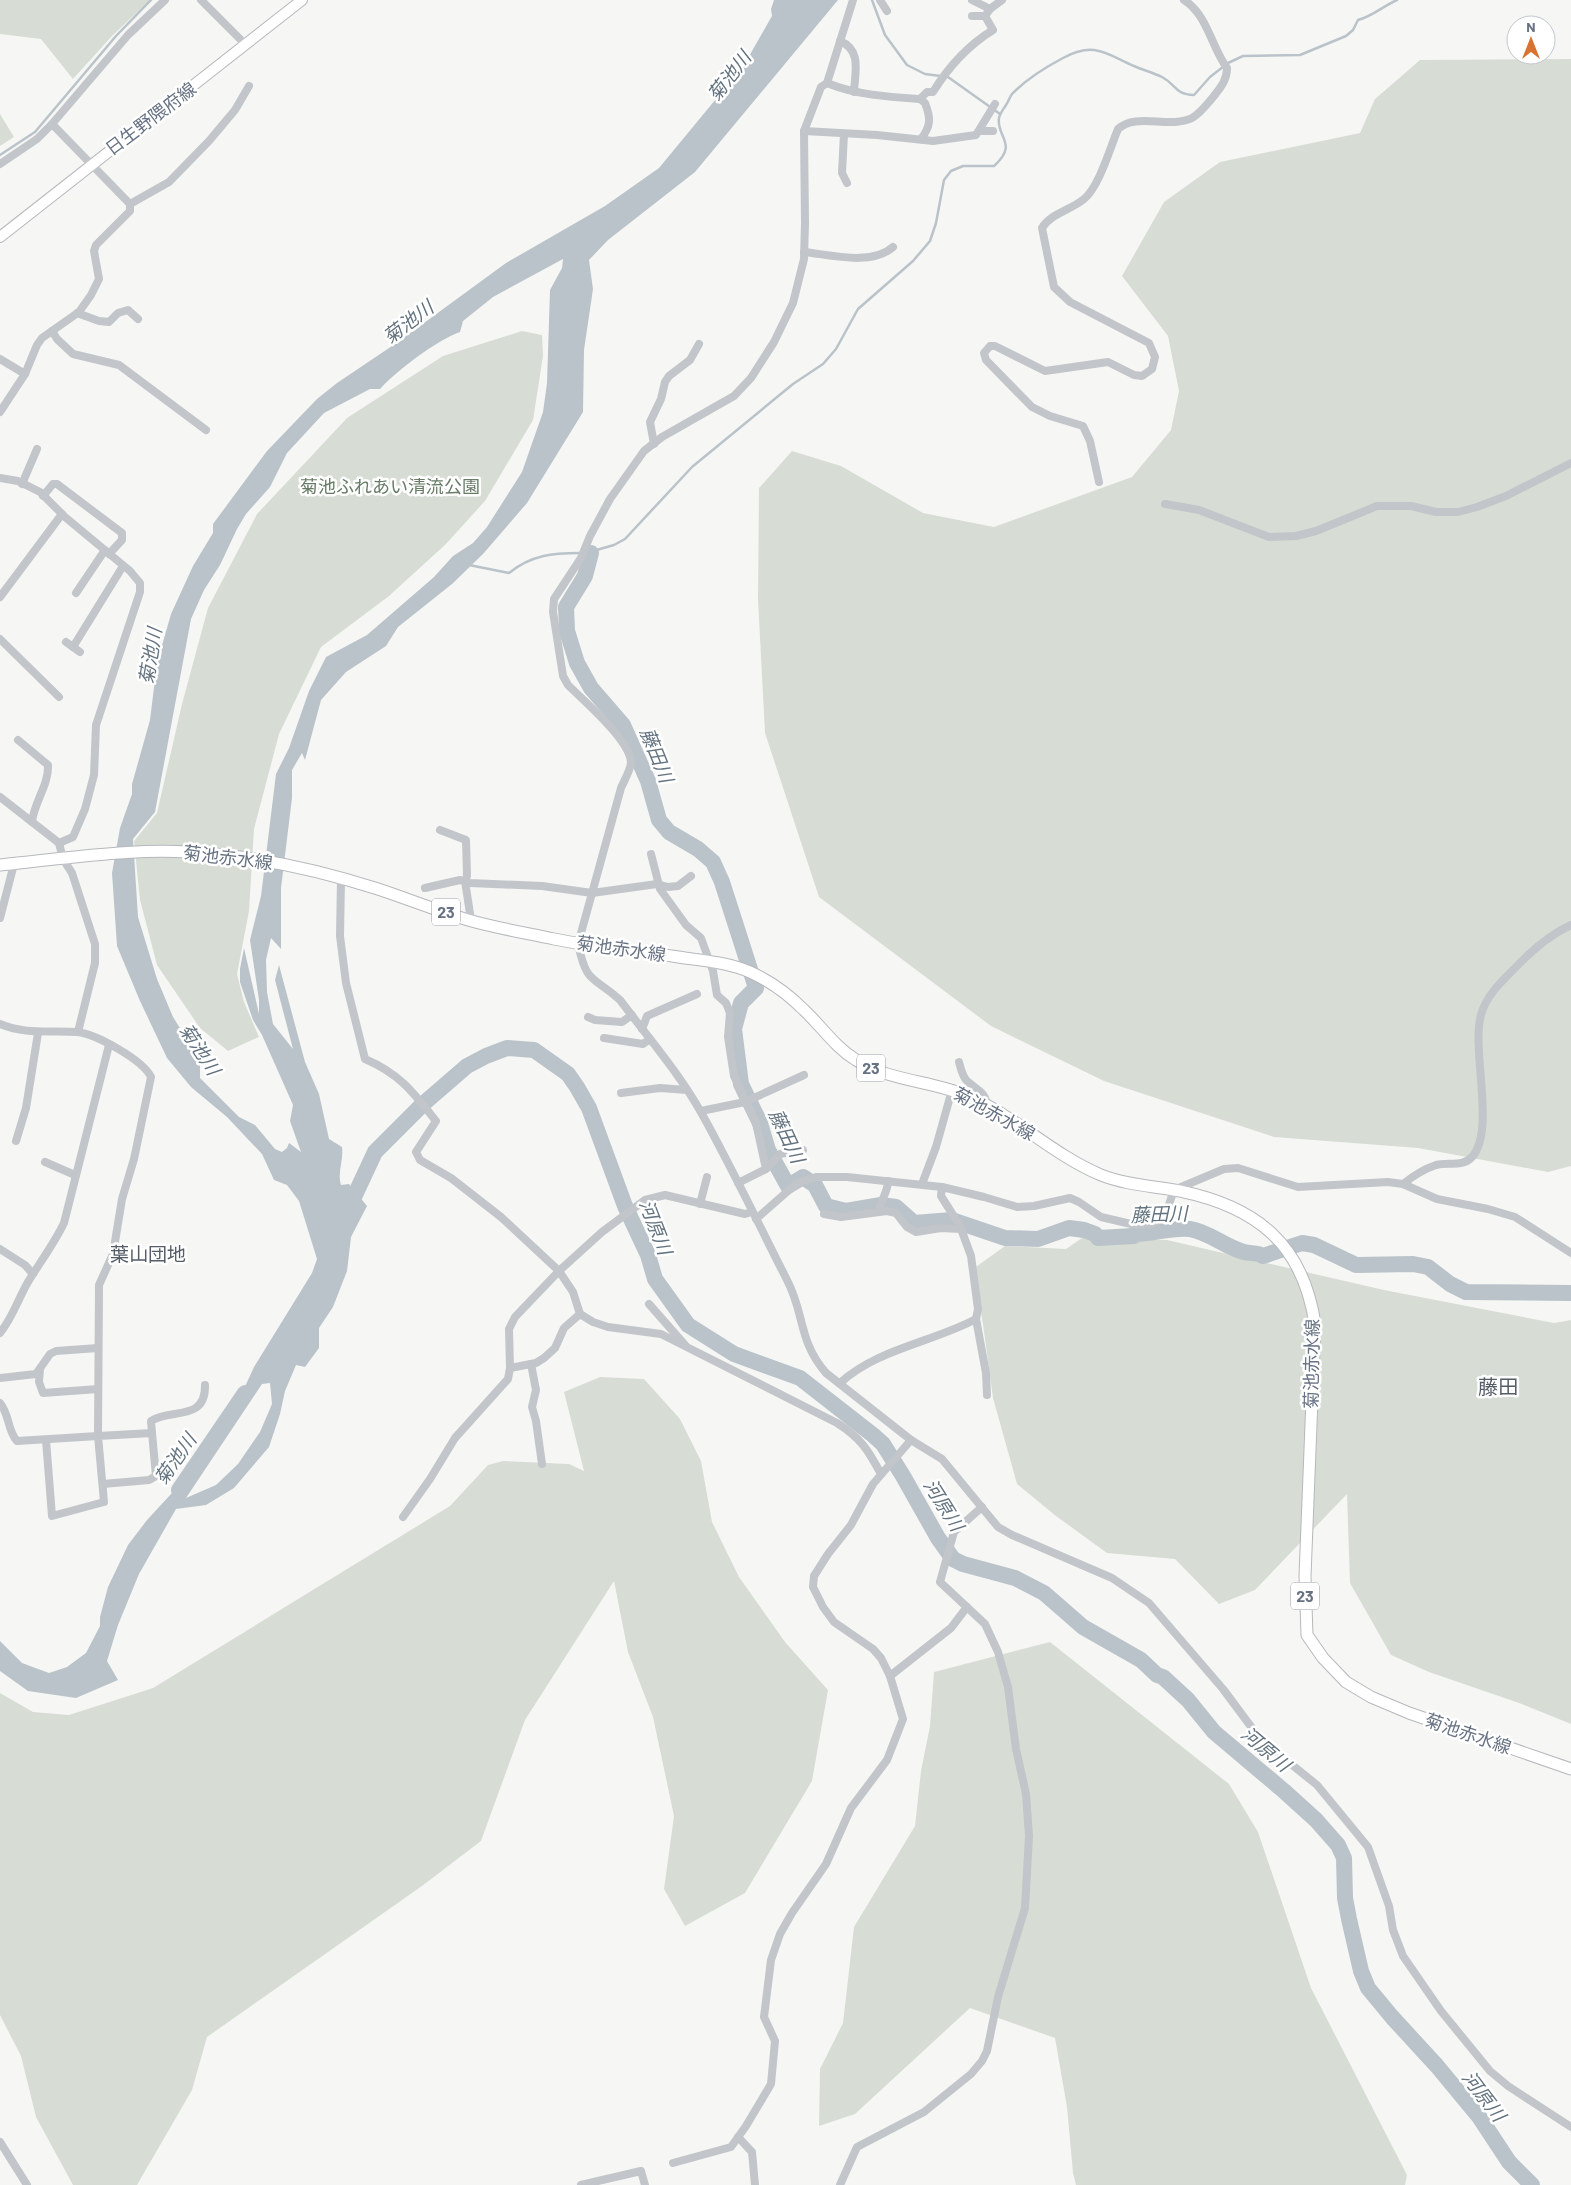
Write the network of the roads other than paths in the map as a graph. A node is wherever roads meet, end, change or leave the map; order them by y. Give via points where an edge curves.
1 (165, 0) edge
2 (201, 0) edge
3 (302, 0) edge
4 (853, 0) edge
5 (880, 0) edge
6 (972, 0) edge
7 (1002, 0) edge
8 (1184, 0) edge
9 (887, 11) dead end
10 (988, 12) junction
11 (972, 16) dead end
12 (840, 41) junction
13 (246, 45) junction
14 (827, 83) junction
15 (249, 86) dead end
16 (854, 92) junction
17 (920, 99) junction
18 (995, 104) dead end
19 (52, 124) junction
20 (804, 131) junction
21 (980, 131) junction
22 (993, 131) dead end
23 (844, 134) junction
24 (921, 140) junction
25 (0, 164) edge
26 (91, 165) junction
27 (847, 183) dead end
28 (130, 204) junction
29 (0, 237) edge
30 (893, 247) dead end
31 (804, 252) junction
32 (77, 313) junction
33 (138, 319) dead end
34 (52, 331) junction
35 (699, 344) dead end
36 (0, 359) edge
37 (25, 374) junction
38 (0, 412) edge
39 (206, 430) dead end
40 (654, 444) junction
41 (37, 449) dead end
42 (1571, 463) edge
43 (0, 478) edge
44 (1099, 482) dead end
45 (22, 484) junction
46 (43, 496) junction
47 (1165, 504) dead end
48 (62, 514) junction
49 (107, 552) junction
50 (123, 566) junction
51 (76, 593) dead end
52 (0, 597) edge
53 (0, 639) edge
54 (73, 647) dead end
55 (59, 697) dead end
56 (18, 740) dead end
57 (0, 797) edge
58 (32, 822) junction
59 (440, 830) dead end
60 (59, 844) junction
61 (651, 854) dead end
62 (63, 859) junction
63 (14, 864) junction
64 (0, 866) edge
65 (691, 876) dead end
66 (341, 879) junction
67 (465, 881) junction
68 (657, 884) junction
69 (426, 888) dead end
70 (592, 893) junction
71 (0, 918) edge
72 (471, 920) junction
73 (1571, 925) edge
74 (578, 944) junction
75 (710, 962) junction
76 (697, 994) dead end
77 (632, 1015) junction
78 (588, 1017) dead end
79 (0, 1024) edge
80 (642, 1029) junction
81 (78, 1032) junction
82 (38, 1033) junction
83 (604, 1038) dead end
84 (650, 1039) junction
85 (109, 1045) junction
86 (959, 1062) dead end
87 (804, 1075) dead end
88 (687, 1090) junction
89 (952, 1090) junction
90 (621, 1093) dead end
91 (745, 1102) junction
92 (987, 1106) junction
93 (701, 1111) junction
94 (16, 1141) dead end
95 (803, 1150) dead end
96 (45, 1162) dead end
97 (766, 1169) junction
98 (75, 1175) junction
99 (707, 1177) dead end
100 (888, 1181) junction
101 (738, 1183) junction
102 (922, 1184) junction
103 (1404, 1184) junction
104 (942, 1187) junction
105 (1174, 1190) junction
106 (700, 1204) junction
107 (879, 1211) junction
108 (824, 1214) dead end
109 (754, 1215) junction
110 (961, 1229) junction
111 (0, 1249) edge
112 (1571, 1253) edge
113 (559, 1271) junction
114 (33, 1274) junction
115 (649, 1304) dead end
116 (580, 1314) junction
117 (976, 1319) junction
118 (0, 1333) edge
119 (686, 1347) junction
120 (98, 1348) junction
121 (531, 1364) junction
122 (510, 1368) junction
123 (40, 1369) junction
124 (0, 1378) edge
125 (840, 1383) junction
126 (205, 1385) dead end
127 (98, 1388) junction
128 (986, 1395) dead end
129 (0, 1403) edge
130 (152, 1432) junction
131 (98, 1436) junction
132 (46, 1440) junction
133 (911, 1440) junction
134 (542, 1464) dead end
135 (881, 1474) junction
136 (103, 1484) junction
137 (982, 1507) junction
138 (403, 1517) dead end
139 (967, 1607) junction
140 (890, 1676) junction
141 (1571, 1769) edge
142 (1570, 2125) edge
143 (738, 2137) junction
144 (0, 2142) edge
145 (673, 2163) dead end
146 (27, 2185) edge
147 (581, 2185) edge
148 (645, 2185) edge
149 (755, 2185) edge
150 (840, 2185) edge

1 - 19 street via 128,35
2 - 13 street
3 - 13 main road, 日生野隈府線
4 - 12 street
5 - 9 street
6 - 10 street
7 - 10 street
8 - 44 street via 1204,22 1227,68 1224,84 1194,117 1178,122 1123,124 1086,198 1049,220 1042,228 1054,287 1070,302 1149,343 1155,357 1152,369 1142,376 1134,375 1108,362 1045,371 995,346 990,346 984,353 986,360 1032,407 1083,426 1090,440
10 - 11 street
10 - 17 street via 995,33 973,42 945,72 933,92 927,92
12 - 14 street
12 - 16 street via 850,45 856,55
13 - 26 main road, 日生野隈府線
14 - 16 street
14 - 20 street via 821,87
15 - 28 street via 235,110 169,182
16 - 17 street
17 - 24 street via 925,102 930,119
18 - 21 street
19 - 25 street via 37,139
19 - 26 street
20 - 23 street
20 - 31 street
21 - 22 street
21 - 24 street via 976,135 953,139
23 - 24 street
23 - 27 street via 842,173
26 - 28 street
26 - 29 main road, 日生野隈府線
28 - 32 street via 130,210 96,245 94,251 99,279
30 - 31 street via 877,257 864,259
31 - 40 street via 793,303 751,378 734,396
32 - 33 street via 109,322 118,313 128,310
32 - 34 street
34 - 37 street via 37,345
34 - 39 street via 68,350 119,365
35 - 40 street via 690,360 665,382 650,422
36 - 37 street
37 - 38 street
40 - 70 street via 644,451 610,500 581,558 554,599 553,612 563,676 621,740 631,763
41 - 45 street
42 - 47 street via 1477,507 1458,512 1436,512 1411,506 1377,506 1296,536 1269,537 1199,510
43 - 45 street
45 - 46 street
46 - 48 street
46 - 49 street via 53,484 57,484 122,533 122,540
48 - 49 street
48 - 52 street
49 - 50 street
49 - 51 street
50 - 54 street
50 - 60 street via 140,583 140,592 96,725 94,775 86,809 73,838
53 - 55 street
56 - 58 street via 48,765
57 - 58 street
58 - 60 street
59 - 67 street via 466,840
60 - 62 street
61 - 68 street
62 - 63 main road, 菊池赤水線 / 23
62 - 66 main road, 菊池赤水線 / 23 via 170,852 216,854
62 - 81 street via 72,873 95,944 95,963
63 - 64 main road, 菊池赤水線 / 23
63 - 71 street
65 - 68 street via 678,886
66 - 72 main road, 菊池赤水線 / 23
66 - 113 street via 341,945 346,983 365,1059 384,1067 407,1086 436,1121 416,1152 420,1160 451,1178 501,1217
67 - 69 street
67 - 70 street
67 - 72 street
68 - 70 street
68 - 75 street via 686,925 701,938
70 - 74 street
72 - 74 main road, 菊池赤水線 / 23
73 - 103 street via 1525,957 1495,988 1481,1013 1477,1034 1482,1119 1479,1144 1473,1157 1465,1163 1437,1165 1416,1174
74 - 75 main road, 菊池赤水線 / 23
74 - 77 street via 587,974 610,990
75 - 89 main road, 菊池赤水線 / 23 via 738,968 768,981 804,1010 828,1038 863,1065
75 - 91 street via 717,995 726,1003 730,1013 728,1037 734,1076
76 - 80 street via 647,1016
77 - 78 street via 622,1022
77 - 80 street
79 - 82 street
80 - 84 street
81 - 82 street
81 - 85 street
82 - 94 street via 26,1108
83 - 84 street via 643,1044
84 - 88 street
85 - 98 street
85 - 120 street via 128,1054 148,1070 151,1078 122,1200 113,1254 99,1285
86 - 92 street via 966,1080 986,1097
87 - 91 street
88 - 90 street via 660,1088
88 - 93 street
89 - 92 main road, 菊池赤水線 / 23
89 - 102 street
91 - 93 street
91 - 97 street via 756,1123
92 - 105 main road, 菊池赤水線 / 23 via 1058,1152 1101,1174 1144,1187
93 - 101 street
95 - 97 street via 780,1154
96 - 98 street
97 - 101 street
98 - 114 street via 64,1223
99 - 106 street
100 - 102 street
100 - 107 street
100 - 109 street via 816,1177 796,1183
101 - 109 street
102 - 104 street
103 - 105 street via 1298,1187 1238,1168 1224,1169
103 - 112 street via 1437,1199 1488,1208 1515,1217
104 - 105 street via 1017,1207 1070,1198 1102,1217 1150,1225 1165,1216
104 - 110 street via 941,1196
105 - 141 main road, 菊池赤水線 / 23 via 1234,1207 1255,1219 1276,1236 1306,1283 1315,1324 1305,1576 1307,1635 1346,1682 1371,1697
106 - 109 street
106 - 113 street via 665,1195 645,1200 602,1232
107 - 108 street via 841,1217
107 - 110 street via 896,1213 916,1232
109 - 125 street via 795,1294 809,1350 826,1372
110 - 117 street via 971,1256 978,1309
111 - 114 street
113 - 116 street via 573,1292
113 - 122 street via 515,1317 509,1329
114 - 118 street
115 - 119 street
116 - 119 street via 608,1327 661,1334
116 - 121 street via 564,1328 554,1348
117 - 125 street via 959,1329 885,1355
117 - 128 street via 986,1373
119 - 135 street via 855,1434 871,1454
120 - 123 street via 56,1351
120 - 127 street
121 - 122 street
121 - 134 street via 536,1390 532,1407
122 - 138 street via 508,1380 455,1438
123 - 124 street via 36,1374
123 - 127 street via 39,1382 44,1393
125 - 133 street
126 - 130 street via 206,1394 198,1405 188,1413 159,1416 151,1421
127 - 131 street
129 - 132 street via 5,1409 10,1434 17,1441
130 - 131 street
130 - 136 street via 156,1476 150,1480
131 - 132 street
131 - 136 street
132 - 136 street via 52,1516 104,1502
133 - 135 street
133 - 137 street via 942,1459
135 - 140 street via 851,1525 814,1576 813,1587 834,1622 873,1649
137 - 139 street via 954,1532 940,1582
137 - 142 street via 998,1527 1012,1535 1112,1578 1150,1602 1261,1740 1317,1785 1368,1847 1403,1956 1441,2010 1490,2071
139 - 140 street via 951,1628
139 - 150 street via 985,1624 998,1652 1008,1687 1026,1794 1025,1908 982,2061 924,2112 857,2147
140 - 143 street via 903,1719 887,1760 851,1808 826,1864 780,1934 771,1960 764,2017 775,2041 771,2084
143 - 145 street via 731,2147
143 - 149 street via 752,2152
144 - 146 street
147 - 148 street via 642,2171

